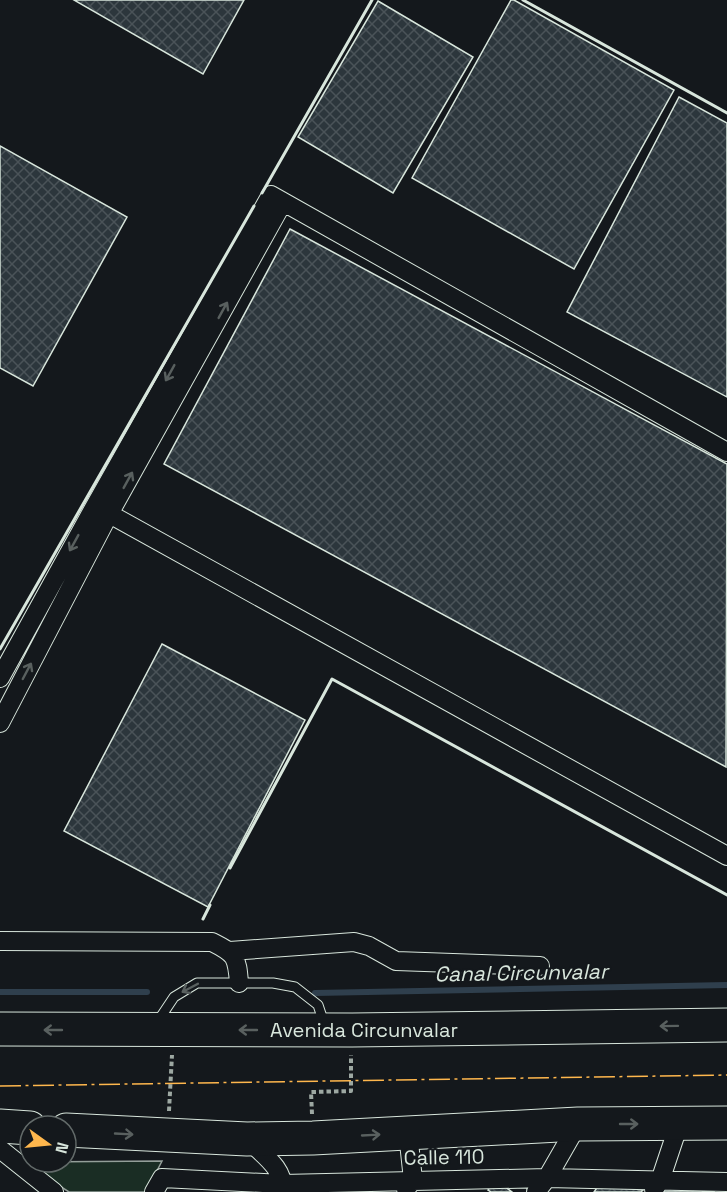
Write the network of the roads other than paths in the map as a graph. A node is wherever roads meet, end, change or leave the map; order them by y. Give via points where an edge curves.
1 (727, 452) edge
2 (102, 510) junction
3 (0, 678) edge
4 (0, 723) edge
5 (727, 856) edge
6 (0, 941) edge
7 (230, 951) junction
8 (540, 966) dead end
9 (239, 983) junction
10 (727, 1025) edge
11 (0, 1029) edge
12 (162, 1030) junction
13 (340, 1031) junction
14 (727, 1123) edge
15 (578, 1124) junction
16 (679, 1124) junction
17 (0, 1126) edge
18 (18, 1127) edge
19 (78, 1131) edge
20 (408, 1133) junction
21 (247, 1139) junction
22 (0, 1149) edge
23 (727, 1182) edge
24 (158, 1185) edge
25 (542, 1185) edge
26 (409, 1186) edge
27 (655, 1186) edge
28 (282, 1188) edge
29 (51, 1191) edge

1 - 2 street via 277,198
2 -> 3 street
4 -> 2 street
2 - 5 street
6 - 7 street via 212,942
7 - 8 street via 354,942 396,961
7 - 9 street via 238,964
9 -> 12 lane via 197,983 174,997
9 - 13 lane via 295,987 318,1005
10 -> 13 highway, Avenida Circunvalar
12 -> 11 highway, Avenida Circunvalar
13 -> 12 highway, Avenida Circunvalar
14 - 16 highway
15 -> 16 highway
15 - 20 highway
15 - 25 street
16 - 27 street
17 - 18 highway
19 -> 21 highway
21 -> 20 highway
20 - 26 street
21 - 28 street via 280,1173
22 - 29 street
23 - 27 street, Calle 110
24 - 28 street, Calle 110
25 - 26 street, Calle 110
25 - 27 street, Calle 110
26 - 28 street, Calle 110

